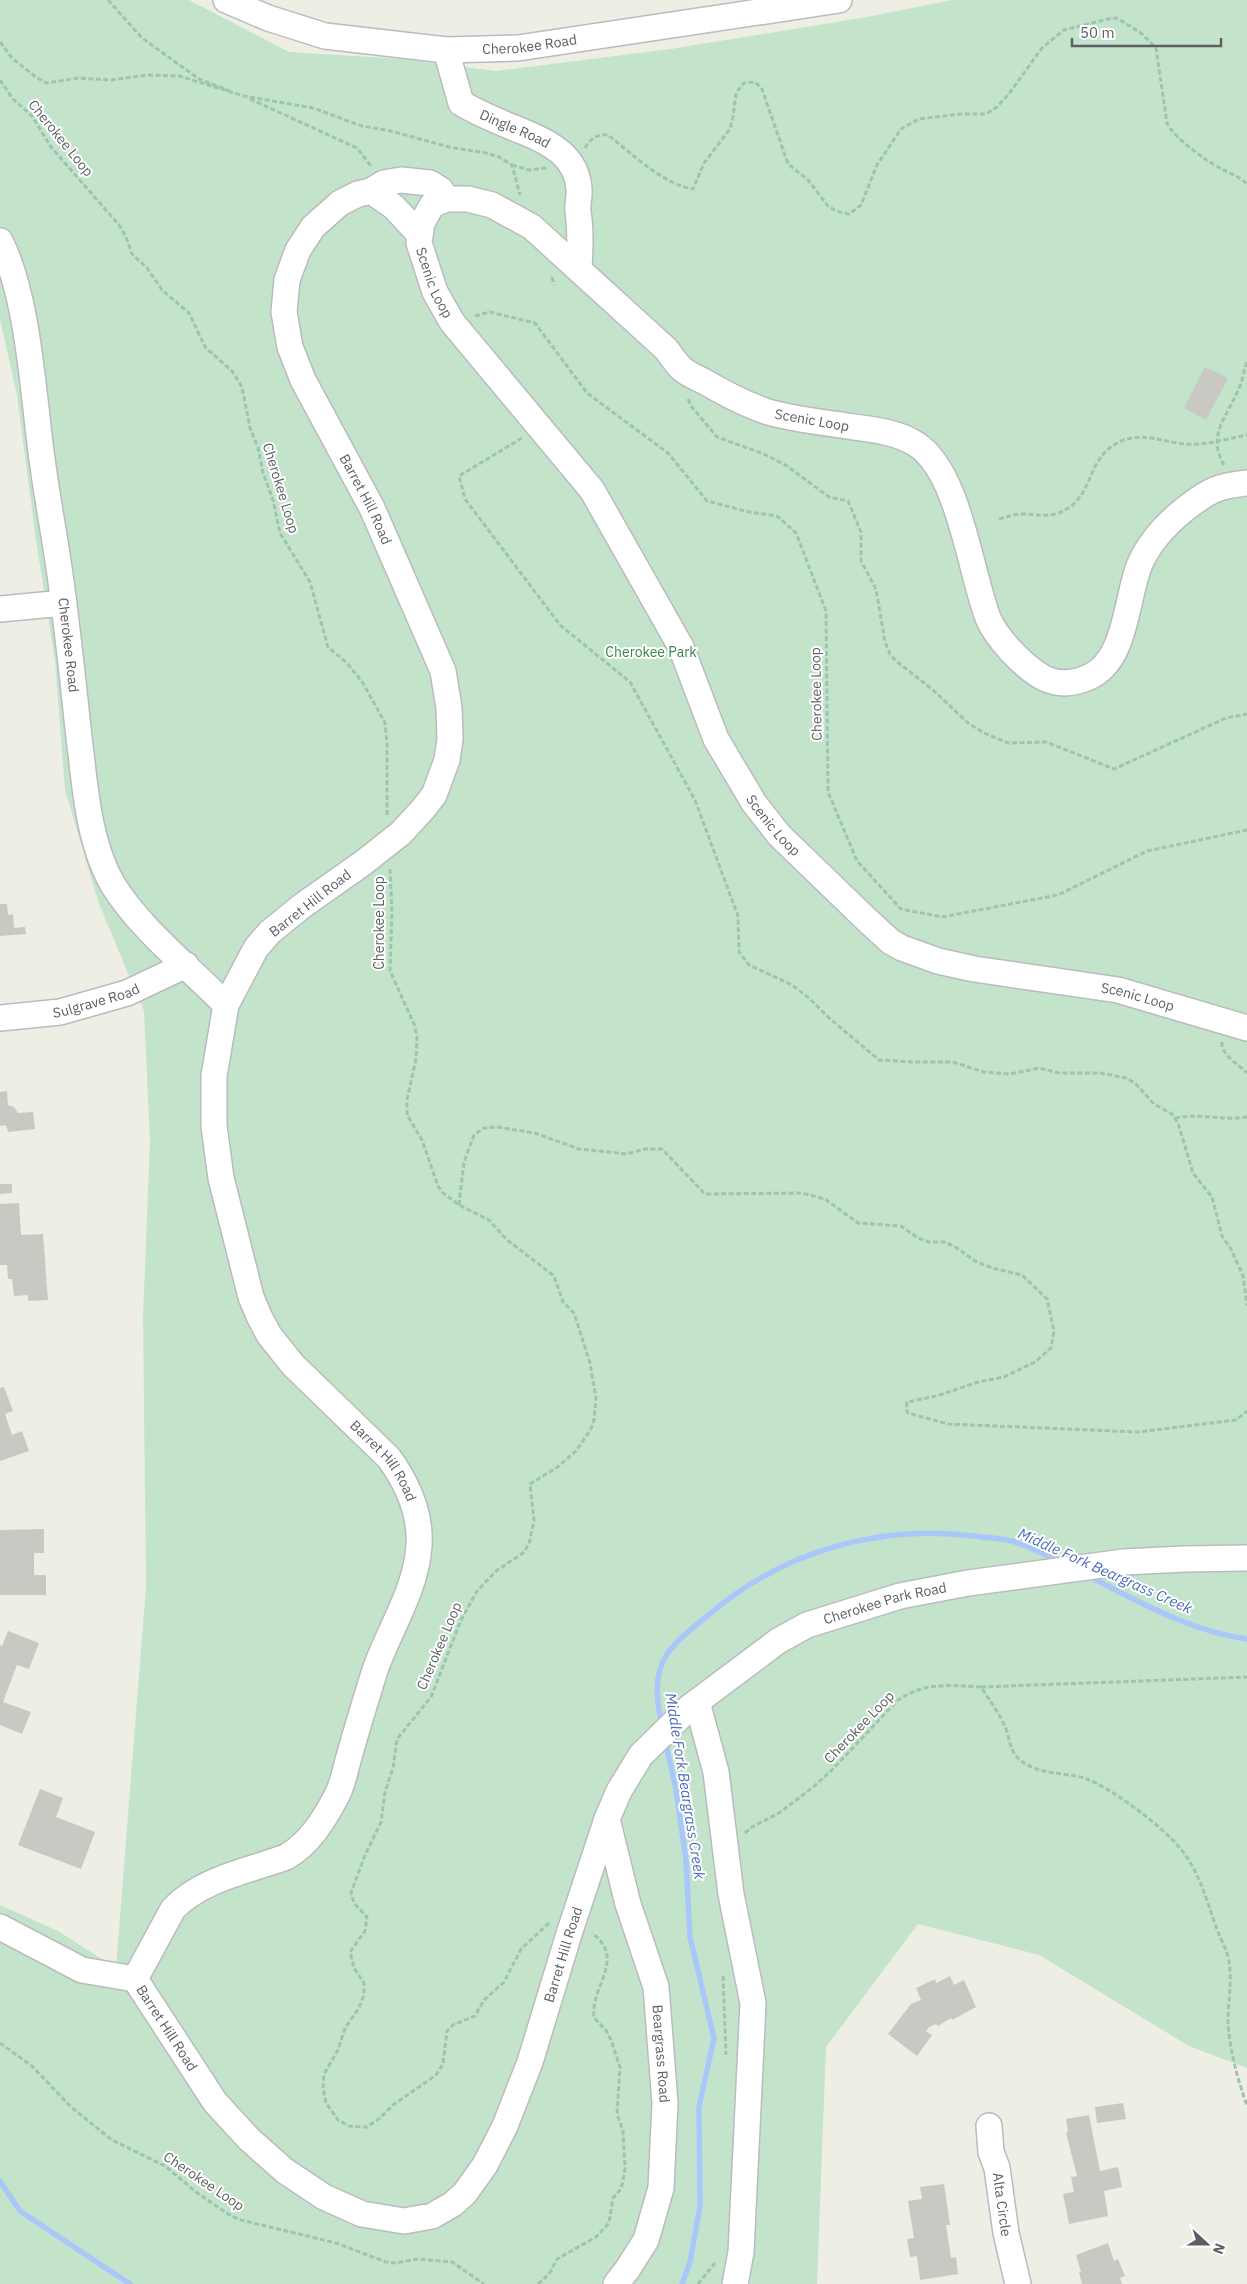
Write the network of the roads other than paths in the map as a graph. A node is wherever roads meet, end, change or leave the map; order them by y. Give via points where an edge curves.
1 (226, 0) edge
2 (839, 0) edge
3 (727, 9) edge
4 (446, 50) junction
5 (378, 187) junction
6 (446, 199) junction
7 (578, 210) junction
8 (534, 229) junction
9 (420, 236) junction
10 (0, 242) edge
11 (579, 269) junction
12 (10, 300) edge
13 (1241, 484) edge
14 (64, 603) junction
15 (0, 609) edge
16 (186, 965) junction
17 (226, 1005) junction
18 (0, 1018) edge
19 (1237, 1025) edge
20 (1247, 1558) edge
21 (694, 1704) junction
22 (607, 1819) junction
23 (0, 1927) edge
24 (136, 1980) junction
25 (989, 2126) dead end
26 (616, 2284) edge
27 (735, 2284) edge
28 (1018, 2284) edge

1 - 4 street, Cherokee Road via 324,36
2 - 3 street, Cherokee Road
3 - 4 street, Cherokee Road via 518,48
4 - 7 street, Dingle Road via 461,103 480,115 546,142 572,163 579,188
5 - 6 street, Barret Hill Road via 401,180 430,183
5 - 9 street
5 - 17 street, Barret Hill Road via 340,203 313,227 292,262 284,312 290,347 303,380 372,508 443,671 450,708 450,739 441,778 423,810 401,833 270,932 256,948
6 - 8 street, Scenic Loop via 468,199 492,205
6 - 9 street, Scenic Loop via 432,205 422,223
7 - 8 street via 564,224 551,229
7 - 11 street via 581,222
8 - 11 street, Scenic Loop
9 - 19 street, Scenic Loop via 419,243 435,292 452,322 592,490 681,647 716,739 754,803 780,835 867,920 891,942 938,961 974,970 1118,990
10 - 12 street, Cherokee Road via 7,255
11 - 13 street, Scenic Loop via 666,349 682,369 717,389 767,411 901,437 926,452 942,473 949,490 988,620 1001,640 1036,676 1045,680 1078,681 1099,672 1108,663 1118,644 1140,564 1155,538 1172,519 1203,494
12 - 14 street, Cherokee Road via 31,364 43,475
14 - 15 street
14 - 16 street, Cherokee Road via 84,783 99,852 113,884 140,922
16 - 17 street, Cherokee Road
16 - 18 street, Sulgrave Road via 127,993 60,1012
17 - 24 street, Barret Hill Road via 214,1076 214,1126 220,1178 251,1297 269,1334 293,1365 400,1473 409,1490 418,1526 418,1560 415,1577 376,1668 338,1795 313,1834 297,1851 286,1857 200,1888 181,1900 173,1909
20 - 21 street, Cherokee Park Road via 1124,1562 900,1596 807,1625 778,1640
21 - 22 street, Cherokee Park Road via 641,1755
21 - 27 street via 716,1772 734,1916 753,2003 741,2252
22 - 24 street, Barret Hill Road via 530,2062 505,2126 485,2165 464,2193 442,2211 419,2219 404,2221 362,2214 324,2197 285,2171 248,2139 215,2102
22 - 26 street, Beargrass Road via 628,1904 656,1987 665,2103 661,2188 646,2240
23 - 24 street via 82,1970
25 - 28 street, Alta Circle via 991,2152 997,2168 1006,2233

